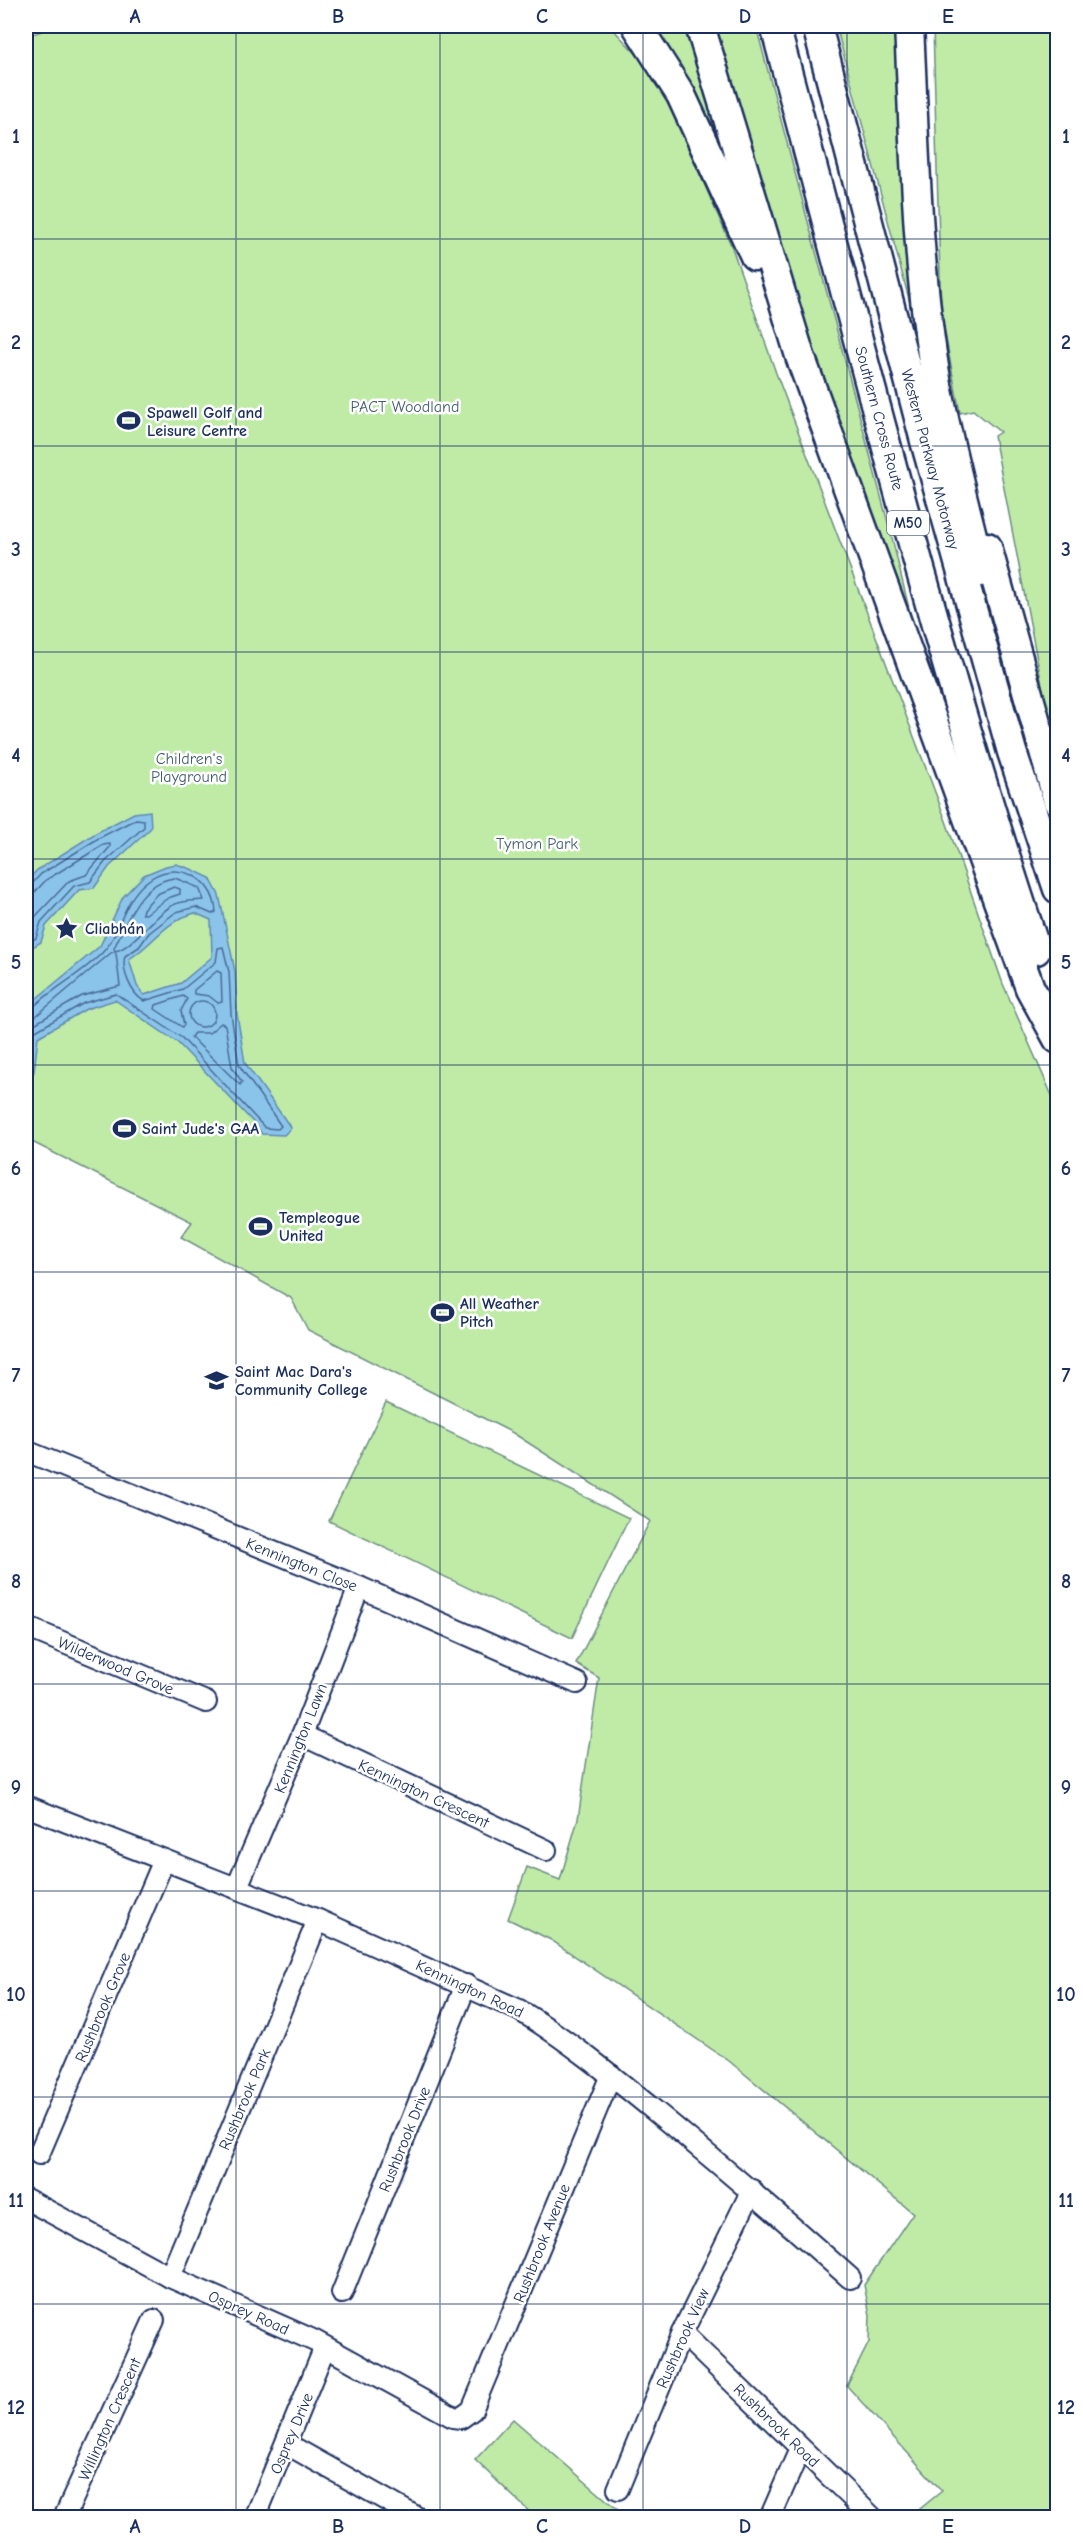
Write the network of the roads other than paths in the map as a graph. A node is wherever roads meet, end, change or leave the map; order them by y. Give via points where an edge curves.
1 (637, 26) edge
2 (700, 26) edge
3 (775, 26) edge
4 (817, 26) edge
5 (909, 26) edge
6 (921, 26) edge
7 (914, 121) junction
8 (928, 324) junction
9 (800, 356) junction
10 (1058, 801) edge
11 (1043, 842) junction
12 (1058, 890) edge
13 (1058, 1015) edge
14 (1058, 1039) edge
15 (26, 1451) edge
16 (359, 1587) junction
17 (26, 1627) edge
18 (577, 1683) dead end
19 (206, 1702) dead end
20 (302, 1735) junction
21 (26, 1806) edge
22 (546, 1850) dead end
23 (165, 1860) junction
24 (237, 1887) junction
25 (318, 1920) junction
26 (466, 1985) junction
27 (610, 2075) junction
28 (39, 2154) dead end
29 (752, 2190) junction
30 (26, 2199) edge
31 (170, 2277) junction
32 (850, 2278) dead end
33 (342, 2293) dead end
34 (154, 2320) dead end
35 (682, 2333) junction
36 (326, 2347) junction
37 (472, 2410) joint
38 (287, 2444) junction
39 (800, 2449) junction
40 (618, 2489) dead end
41 (64, 2517) edge
42 (255, 2517) edge
43 (418, 2517) edge
44 (770, 2517) edge
45 (873, 2517) edge

1 - 9 highway, M50 via 681,95
2 - 9 highway, M50
3 - 13 highway, Southern Cross Route / M50 via 915,549 1007,864
4 - 11 highway, Western Parkway Motorway / M50 via 928,452 1012,752
5 - 7 highway, M50
6 - 7 highway, M50
7 - 8 highway, M50 via 919,243
8 - 10 highway, M50
8 - 11 highway, M50 via 937,385 1025,745
9 - 14 highway, M50 via 999,906 1030,988
11 - 12 highway, Western Parkway Motorway / M50
15 - 16 street, Kennington Close
16 - 18 street, Kennington Close
16 - 20 street, Kennington Lawn
17 - 19 street, Wilderwood Grove
20 - 22 street, Kennington Crescent
20 - 24 street, Kennington Lawn
21 - 23 street, Kennington Road
23 - 24 street, Kennington Road
23 - 28 street, Rushbrook Grove
24 - 25 street, Kennington Road
25 - 26 street, Kennington Road
25 - 31 street, Rushbrook Park
26 - 27 street, Kennington Road via 548,2028
26 - 33 street, Rushbrook Drive
27 - 29 street, Kennington Road
27 - 37 street, Rushbrook Avenue
29 - 32 street, Kennington Road
29 - 35 street, Rushbrook View
30 - 31 street, Osprey Road
31 - 36 street, Osprey Road
34 - 41 street, Willington Crescent
35 - 39 street, Rushbrook Road
35 - 40 street, Rushbrook View
36 - 37 street, Osprey Road via 453,2417 461,2418
36 - 38 street, Osprey Drive
38 - 42 street, Osprey Drive
38 - 43 street
39 - 44 street
39 - 45 street, Rushbrook Road

